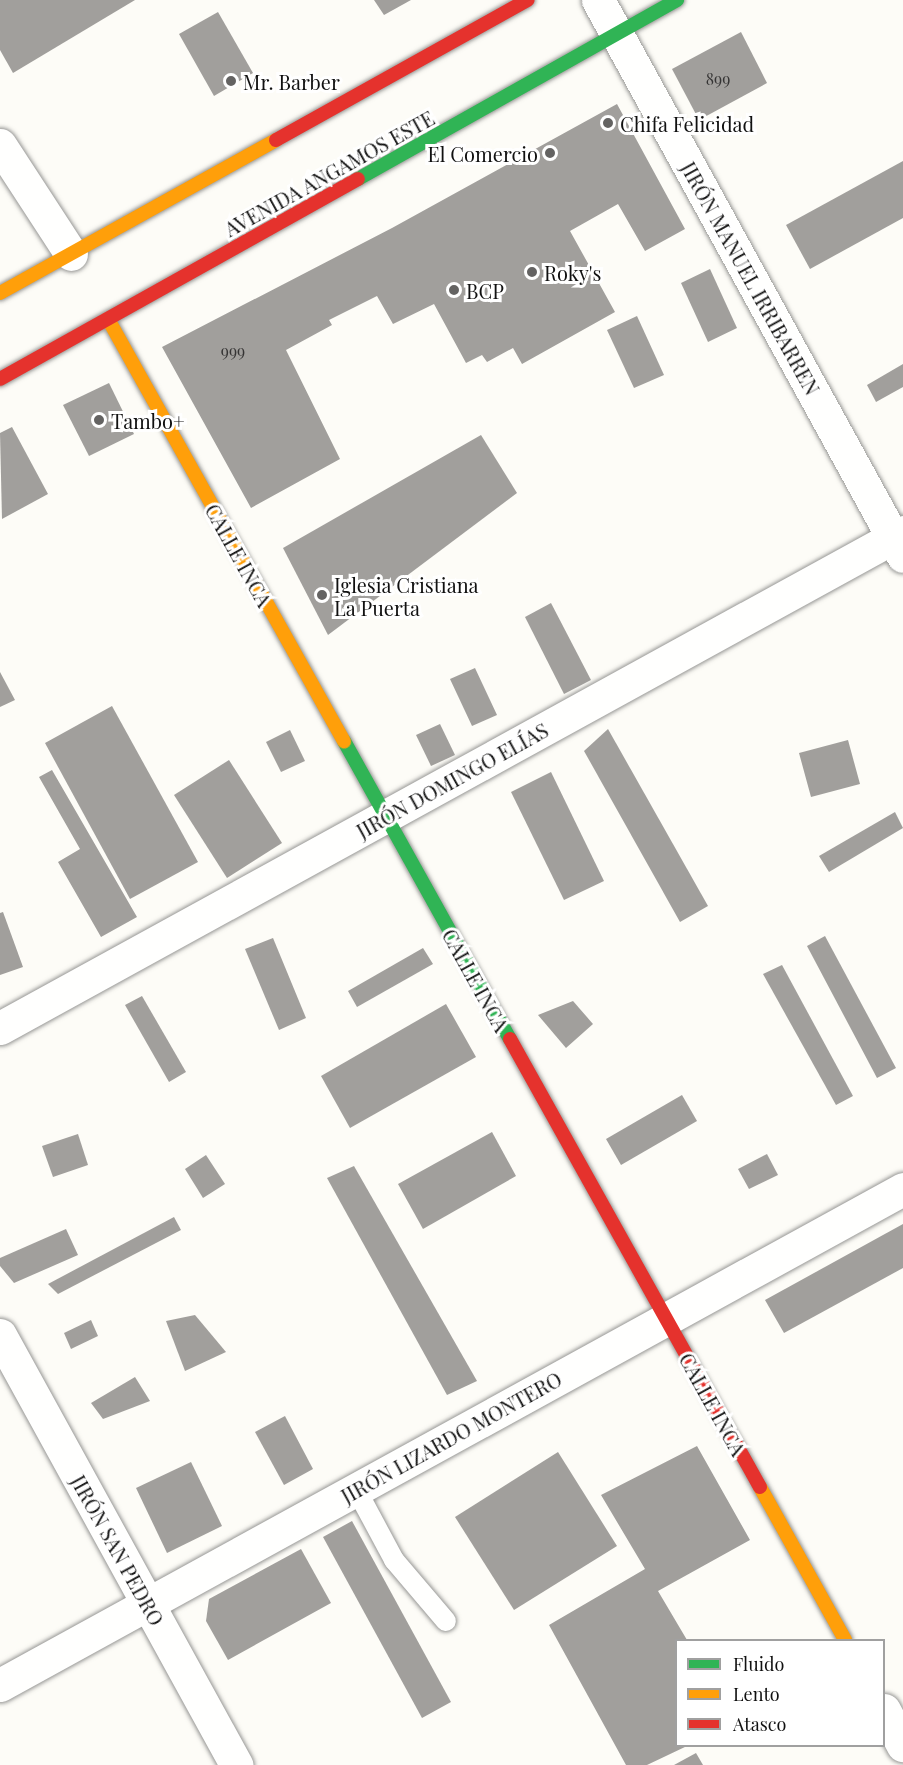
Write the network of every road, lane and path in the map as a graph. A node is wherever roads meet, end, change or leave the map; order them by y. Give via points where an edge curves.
1 (528, 0) edge
2 (598, 0) edge
3 (677, 0) edge
4 (618, 33) junction
5 (0, 145) edge
6 (71, 254) junction
7 (0, 293) edge
8 (108, 319) junction
9 (0, 379) edge
10 (900, 542) edge
11 (385, 817) junction
12 (0, 1028) edge
13 (903, 1189) edge
14 (666, 1319) junction
15 (0, 1335) edge
16 (356, 1489) junction
17 (147, 1604) junction
18 (446, 1621) dead end
19 (844, 1639) edge
20 (0, 1685) edge
21 (885, 1712) edge
22 (903, 1745) edge
23 (236, 1765) edge

1 - 6 street
2 - 4 street, JIRÓN MANUEL IRRIBARREN
3 - 4 street, AVENIDA ANGAMOS ESTE
4 - 8 street, AVENIDA ANGAMOS ESTE
4 - 10 street, JIRÓN MANUEL IRRIBARREN
5 - 6 street
6 - 7 street
8 - 9 street, AVENIDA ANGAMOS ESTE
8 - 11 street, CALLE INCA
10 - 11 street, JIRÓN DOMINGO ELÍAS
11 - 12 street, JIRÓN DOMINGO ELÍAS
11 - 14 street, CALLE INCA
13 - 14 street, JIRÓN LIZARDO MONTERO
14 - 16 street, JIRÓN LIZARDO MONTERO
14 - 19 street, CALLE INCA
15 - 17 street, JIRÓN SAN PEDRO
16 - 17 street, JIRÓN LIZARDO MONTERO
16 - 18 lane via 394,1560
17 - 20 street, JIRÓN LIZARDO MONTERO
17 - 23 street, JIRÓN SAN PEDRO
21 - 22 street

